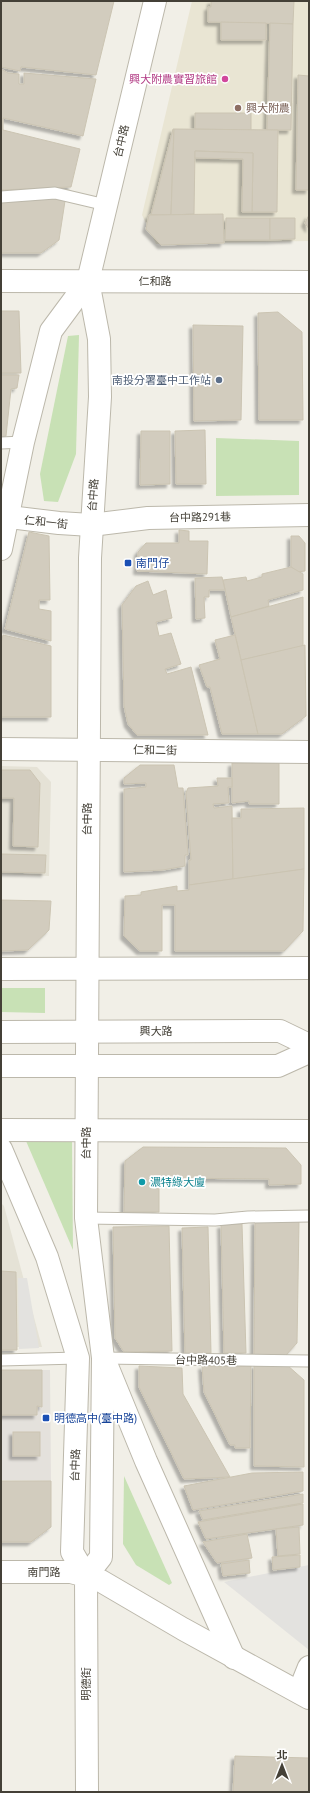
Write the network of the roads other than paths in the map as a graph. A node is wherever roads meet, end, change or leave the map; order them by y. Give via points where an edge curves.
1 (154, 1) edge
2 (1, 197) edge
3 (106, 205) junction
4 (1, 281) edge
5 (88, 281) junction
6 (309, 282) edge
7 (23, 442) junction
8 (1, 443) edge
9 (309, 515) edge
10 (5, 517) edge
11 (91, 525) junction
12 (1, 549) edge
13 (1, 749) edge
14 (87, 750) junction
15 (309, 752) edge
16 (309, 968) edge
17 (1, 969) edge
18 (87, 969) junction
19 (86, 1031) junction
20 (1, 1032) edge
21 (309, 1044) edge
22 (309, 1052) edge
23 (1, 1066) edge
24 (86, 1066) junction
25 (1, 1130) edge
26 (86, 1130) junction
27 (309, 1131) edge
28 (1, 1149) edge
29 (309, 1216) edge
30 (86, 1218) junction
31 (78, 1358) junction
32 (103, 1358) junction
33 (1, 1360) edge
34 (309, 1361) edge
35 (1, 1572) edge
36 (86, 1576) junction
37 (234, 1658) junction
38 (309, 1667) edge
39 (304, 1695) edge
40 (87, 1792) edge

1 - 3 street, 台中路
2 - 3 lane via 55,193
3 - 5 street, 台中路
4 - 5 street, 仁和路
5 - 6 street, 仁和路
5 - 7 street, 台中路 via 51,331
5 - 11 street, 台中路 via 99,346 100,397
7 - 8 lane
7 - 10 street, 台中路
9 - 11 street, 台中路291巷 via 148,518
10 - 11 street, 仁和一街
10 - 12 street, 台中路
11 - 14 street, 台中路
13 - 14 street, 仁和二街
14 - 15 street, 仁和二街
14 - 18 street, 台中路
16 - 18 street
17 - 18 street
18 - 19 street, 台中路
19 - 20 street, 興大路
19 - 21 street, 興大路 via 280,1031
19 - 24 street, 台中路
22 - 24 street via 278,1066
23 - 24 street
24 - 26 street, 台中路
25 - 26 street
26 - 27 street
26 - 30 street, 台中路
28 - 31 street, 台中路 via 47,1257
29 - 30 lane via 215,1220
30 - 32 street, 台中路
31 - 33 lane
31 - 36 street, 台中路 via 72,1552
32 - 34 lane, 台中路405巷
32 - 36 street, 台中路 via 100,1557
32 - 37 street, 台中路
35 - 36 street, 南門路 via 72,1572
36 - 37 street via 100,1580
36 - 40 street, 明德街
37 - 39 street
38 - 39 street

